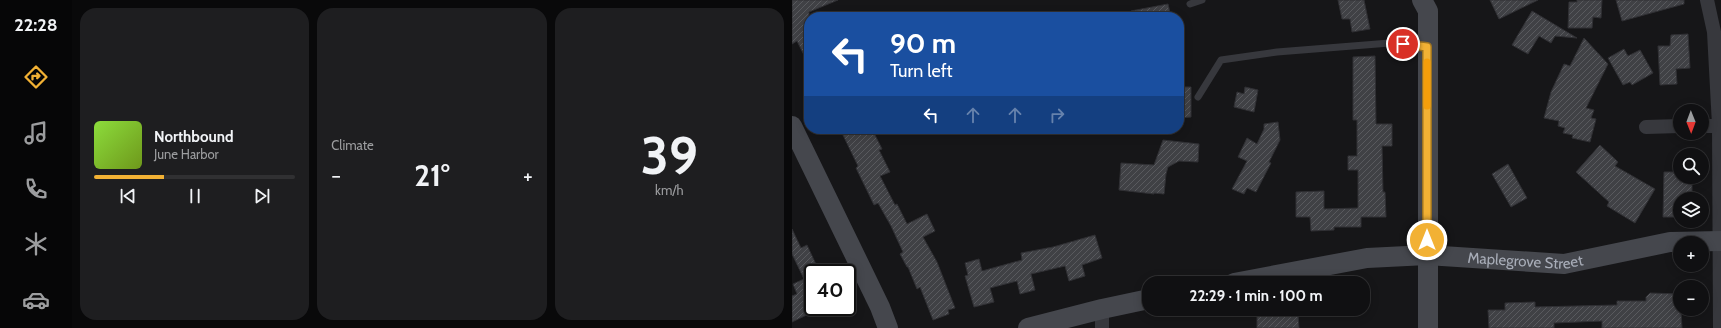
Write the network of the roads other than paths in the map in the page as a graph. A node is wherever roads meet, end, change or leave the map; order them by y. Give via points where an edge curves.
1 (1202, 0) edge
2 (1422, 0) edge
3 (1707, 0) edge
4 (1190, 4) dead end
5 (1427, 47) junction
6 (1198, 97) dead end
7 (792, 126) edge
8 (1673, 126) edge
9 (1709, 126) edge
10 (1720, 126) edge
11 (1646, 127) dead end
12 (1720, 241) edge
13 (1426, 255) junction
14 (1271, 276) edge
15 (1142, 302) edge
16 (1102, 318) edge
17 (888, 328) edge
18 (1028, 328) edge
19 (1428, 328) edge
20 (1720, 328) edge

1 - 4 lane
2 - 5 street via 1428,11
3 - 10 street via 1714,32
5 - 6 lane via 1390,43 1277,52 1221,60
5 - 13 street
7 - 17 street
8 - 11 street
9 - 10 street
10 - 12 street
12 - 13 street, Maplegrove Street via 1670,242 1564,264
12 - 20 street
13 - 14 street, Maplegrove Street via 1367,258
13 - 19 street
15 - 16 street
16 - 18 street

